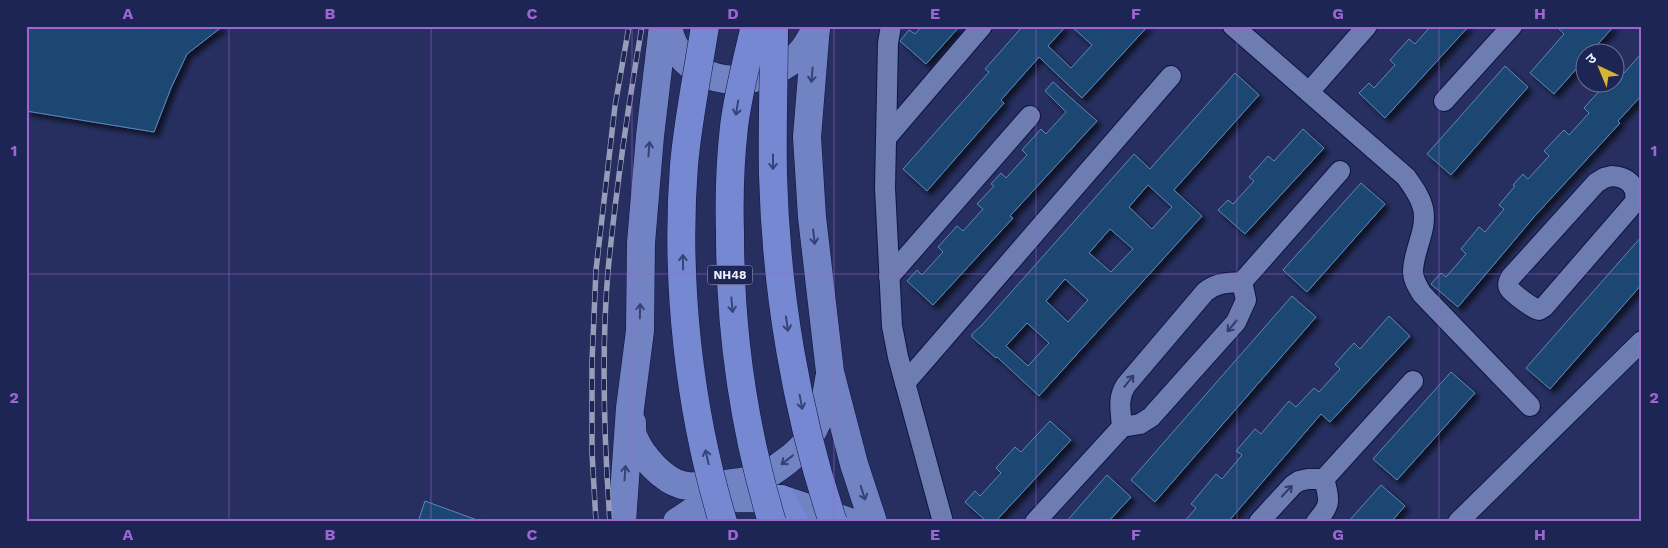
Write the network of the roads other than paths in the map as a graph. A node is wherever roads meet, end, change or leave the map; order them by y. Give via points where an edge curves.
1 (663, 26) edge
2 (668, 26) edge
3 (705, 26) edge
4 (755, 26) edge
5 (774, 26) edge
6 (890, 26) edge
7 (982, 26) edge
8 (1234, 26) edge
9 (1367, 26) edge
10 (1512, 26) edge
11 (816, 27) edge
12 (1171, 76) dead end
13 (1309, 92) junction
14 (1444, 101) dead end
15 (1030, 116) dead end
16 (887, 137) junction
17 (1340, 171) dead end
18 (1636, 174) edge
19 (889, 277) junction
20 (1242, 282) junction
21 (1642, 341) edge
22 (830, 372) junction
23 (1413, 381) dead end
24 (905, 384) junction
25 (1530, 406) dead end
26 (630, 408) junction
27 (1122, 427) junction
28 (1324, 479) junction
29 (740, 498) junction
30 (783, 514) edge
31 (622, 522) edge
32 (677, 522) edge
33 (722, 522) edge
34 (834, 522) edge
35 (850, 522) edge
36 (873, 522) edge
37 (943, 522) edge
38 (1035, 522) edge
39 (1259, 522) edge
40 (1316, 522) edge
41 (1458, 522) edge

26 -> 1 main road via 640,331 641,243 650,136
2 - 11 main road via 675,47 685,61 703,74 748,80 763,76 794,59 806,46
33 -> 3 highway, bridge via 694,399 683,275 684,164
4 -> 30 highway, NH48, bridge via 734,128 729,201 730,278 745,414 760,481
5 -> 34 highway, bridge via 773,176 784,306 804,421
6 - 16 street
7 - 16 street
8 - 13 street
9 - 13 street
10 - 14 street
11 -> 22 main road via 807,137 812,218
12 - 24 street
13 - 25 street via 1406,177 1419,196 1423,209 1424,225 1413,273 1422,294
15 - 19 street
16 - 19 street via 885,188
17 - 20 street
18 - 18 street via 1635,202 1544,307 1539,310 1533,308 1510,289 1508,282 1513,273 1596,183 1612,176
19 - 24 street via 893,339
20 -> 27 street via 1246,300 1236,322 1151,418
27 -> 20 street via 1120,403 1126,385 1211,287
21 - 41 street
22 -> 26 main road via 820,419 803,447 767,475 720,486 683,485 655,467 634,438
22 -> 36 main road
23 - 28 street
24 - 37 street
31 -> 26 main road
27 - 38 street
39 -> 28 street via 1299,481
28 - 40 street via 1329,495 1328,506
29 - 30 main road
29 - 32 main road via 722,499 701,506
29 - 33 main road
30 - 35 main road

